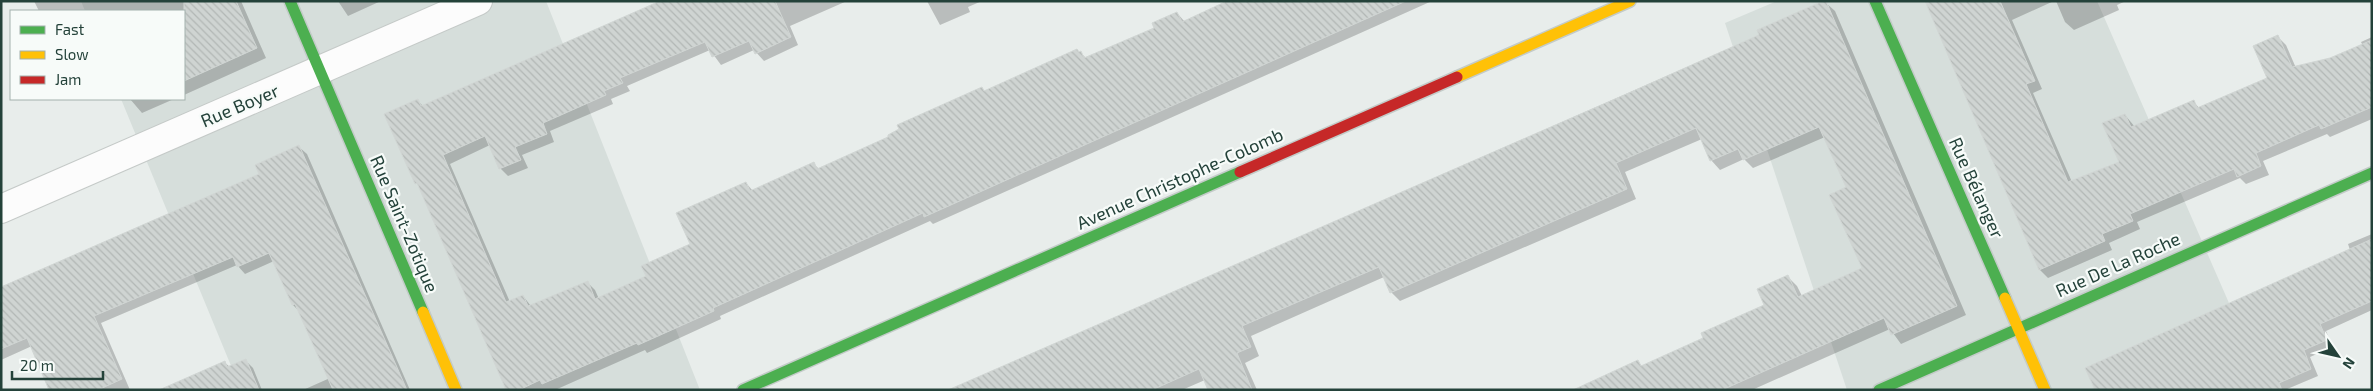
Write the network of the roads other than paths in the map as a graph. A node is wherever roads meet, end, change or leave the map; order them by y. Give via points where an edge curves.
1 (290, 1) edge
2 (478, 1) edge
3 (1630, 1) edge
4 (1875, 1) edge
5 (320, 71) junction
6 (2372, 172) edge
7 (1, 209) edge
8 (2018, 328) junction
9 (456, 390) edge
10 (743, 390) edge
11 (1879, 390) edge
12 (2045, 390) edge

1 - 5 street, Rue Saint-Zotique
2 - 5 street, Rue Boyer
3 - 10 street, Avenue Christophe-Colomb
4 - 8 street, Rue Bélanger
5 - 7 street, Rue Boyer
5 - 9 street, Rue Saint-Zotique
6 - 8 street, Rue De La Roche
8 - 11 street, Rue De La Roche
8 - 12 street, Rue Bélanger

